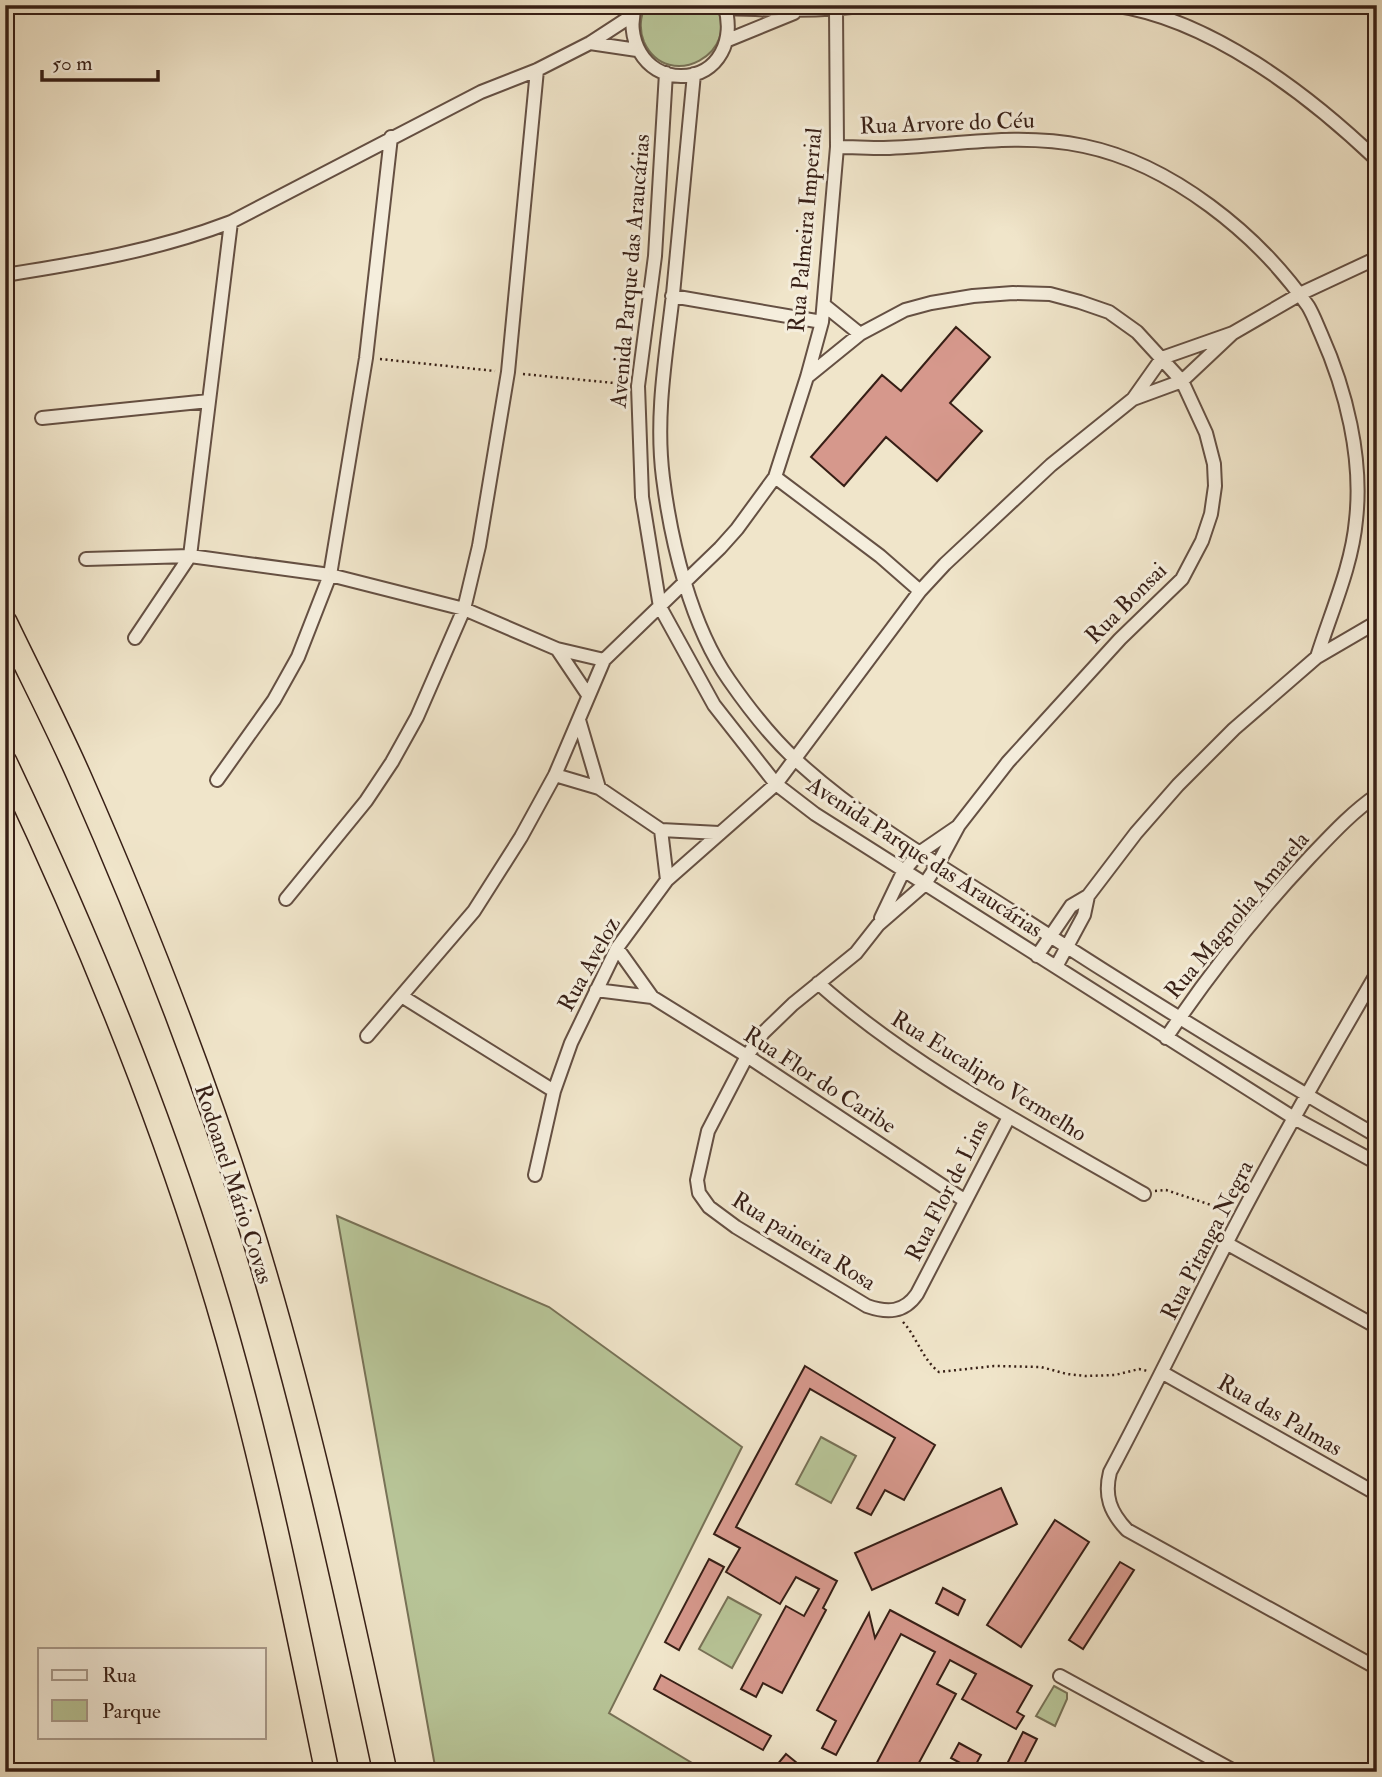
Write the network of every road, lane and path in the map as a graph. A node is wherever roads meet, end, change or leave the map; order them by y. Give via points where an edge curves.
1 (867, 5) edge
2 (1112, 5) edge
3 (725, 7) edge
4 (635, 10) edge
5 (836, 10) junction
6 (797, 11) junction
7 (728, 40) junction
8 (590, 43) junction
9 (637, 50) junction
10 (537, 70) junction
11 (666, 73) junction
12 (694, 74) junction
13 (391, 137) junction
14 (836, 147) junction
15 (1377, 160) edge
16 (231, 222) junction
17 (1377, 258) edge
18 (5, 275) edge
19 (1299, 295) junction
20 (672, 296) junction
21 (824, 305) junction
22 (822, 322) junction
23 (1233, 333) junction
24 (860, 334) junction
25 (1162, 358) junction
26 (807, 377) junction
27 (1182, 381) junction
28 (1133, 399) junction
29 (209, 401) junction
30 (42, 418) dead end
31 (775, 477) junction
32 (190, 556) junction
33 (86, 559) dead end
34 (330, 575) junction
35 (685, 582) junction
36 (919, 591) junction
37 (660, 607) junction
38 (464, 608) junction
39 (5, 622) edge
40 (1377, 622) edge
41 (135, 638) dead end
42 (557, 649) junction
43 (1317, 657) junction
44 (604, 660) junction
45 (588, 695) junction
46 (579, 720) junction
47 (794, 758) junction
48 (5, 762) edge
49 (555, 775) junction
50 (217, 780) dead end
51 (776, 784) junction
52 (599, 788) junction
53 (1377, 795) edge
54 (959, 825) junction
55 (661, 830) junction
56 (719, 833) junction
57 (919, 853) junction
58 (938, 864) junction
59 (903, 872) junction
60 (667, 880) junction
61 (924, 885) junction
62 (1088, 896) junction
63 (286, 899) dead end
64 (878, 925) junction
65 (1050, 936) junction
66 (617, 948) junction
67 (1069, 948) junction
68 (1037, 956) junction
69 (1056, 967) junction
70 (1377, 973) edge
71 (818, 984) junction
72 (596, 990) junction
73 (402, 997) junction
74 (652, 997) junction
75 (1180, 1017) junction
76 (367, 1036) dead end
77 (1166, 1038) junction
78 (747, 1056) junction
79 (554, 1091) junction
80 (1306, 1095) junction
81 (1009, 1117) junction
82 (1294, 1118) junction
83 (1377, 1136) edge
84 (1377, 1143) edge
85 (1373, 1161) edge
86 (535, 1175) dead end
87 (1143, 1194) joint
88 (964, 1200) junction
89 (1243, 1212) junction
90 (1226, 1243) junction
91 (894, 1311) junction
92 (1377, 1327) edge
93 (1163, 1373) junction
94 (1377, 1494) edge
95 (1377, 1668) edge
96 (1060, 1676) dead end
97 (327, 1772) edge
98 (385, 1772) edge
99 (1236, 1772) edge

1 - 5 street
2 - 15 street via 1176,20 1231,48 1307,100
3 - 6 street
3 - 7 street
4 - 8 street
4 - 9 street via 632,33
5 - 6 street
5 - 14 street, Rua Palmeira Imperial
6 - 7 street
7 - 12 street via 721,55
8 - 9 street
8 - 10 street
9 - 11 street via 649,64
10 - 13 street
10 - 38 street via 508,372
11 - 12 street
11 - 37 street, Avenida Parque das Araucárias via 655,256 638,386 642,497
12 - 20 street, Avenida Parque das Araucárias
13 - 16 street
13 - 34 street via 366,358
14 - 19 street, Rua Arvore do Céu via 1018,138 1116,153 1145,165 1215,209 1248,237
14 - 21 street, Rua Palmeira Imperial
16 - 18 street via 144,250
16 - 29 street
17 - 19 street
19 - 23 street
19 - 43 street, Rua Arvore do Céu via 1309,307 1348,409 1355,464 1357,517 1352,550
20 - 22 street
20 - 35 street, Avenida Parque das Araucárias via 660,431 672,531
21 - 22 street, Rua Palmeira Imperial
21 - 24 street
22 - 26 street, Rua Palmeira Imperial
23 - 25 street
23 - 27 street
24 - 25 street, Rua Bonsai via 905,310 931,303 973,296 1050,294 1109,313 1138,332
24 - 26 street, Rua Bonsai
25 - 27 street, Rua Bonsai
25 - 28 street
26 - 31 street, Rua Palmeira Imperial
27 - 28 street
27 - 54 street, Rua Bonsai via 1206,433 1214,464 1211,514 1194,560 1174,587 1070,691
28 - 36 street, Rua Aveloz via 1051,465
29 - 30 street
29 - 32 street
31 - 35 street, Rua Palmeira Imperial via 737,529
31 - 36 street
32 - 33 street
32 - 34 street
32 - 41 street
34 - 38 street
34 - 50 street via 286,678
35 - 37 street, Rua Palmeira Imperial
35 - 47 street, Avenida Parque das Araucárias via 727,678
36 - 47 street, Rua Aveloz
37 - 44 street, Rua Palmeira Imperial
37 - 51 street, Avenida Parque das Araucárias via 713,705
38 - 42 street
38 - 63 street via 417,717 391,762 366,801
39 - 98 highway, Rodoanel Mário Covas via 125,882 247,1215 322,1493
40 - 43 street
42 - 44 street
42 - 45 street
43 - 62 street via 1243,720 1178,785
44 - 45 street
45 - 46 street
46 - 49 street
46 - 52 street
47 - 51 street, Rua Aveloz
47 - 57 street, Avenida Parque das Araucárias
48 - 97 highway via 141,1078 188,1212 254,1441
49 - 52 street
49 - 73 street via 474,911
51 - 56 street, Rua Aveloz
51 - 59 street, Avenida Parque das Araucárias
52 - 55 street
53 - 75 street, Rua Magnolia Amarela via 1292,877
54 - 57 street
54 - 58 street
55 - 56 street
55 - 60 street
56 - 60 street, Rua Aveloz
57 - 58 street, Avenida Parque das Araucárias
57 - 59 street
58 - 61 street
58 - 65 street, Avenida Parque das Araucárias
59 - 61 street, Avenida Parque das Araucárias
59 - 64 street
60 - 66 street, Rua Aveloz
61 - 64 street
61 - 68 street, Avenida Parque das Araucárias
62 - 65 street via 1071,906
62 - 67 street
64 - 71 street, Rua paineira Rosa via 856,953
65 - 67 street, Avenida Parque das Araucárias
65 - 68 street
66 - 72 street, Rua Aveloz
66 - 74 street
67 - 69 street
67 - 75 street, Avenida Parque das Araucárias
68 - 69 street, Avenida Parque das Araucárias
69 - 77 street, Avenida Parque das Araucárias
70 - 80 street, Rua Pitanga Negra
71 - 78 street, Rua paineira Rosa via 763,1033
71 - 81 street, Rua Eucalipto Vermelho via 852,1014
72 - 74 street
72 - 79 street, Rua Aveloz
73 - 76 street
73 - 79 street
74 - 78 street, Rua Flor do Caribe
75 - 77 street, Rua Magnolia Amarela
75 - 80 street, Avenida Parque das Araucárias
77 - 82 street, Avenida Parque das Araucárias
78 - 88 street, Rua Flor do Caribe
78 - 91 street, Rua paineira Rosa via 708,1131 697,1180 699,1193 709,1207 748,1234 867,1306
79 - 86 street, Rua Aveloz
80 - 82 street, Rua Pitanga Negra
80 - 83 street, Avenida Parque das Araucárias
81 - 87 street, Rua Eucalipto Vermelho
81 - 88 street, Rua Flor de Lins
82 - 85 street, Avenida Parque das Araucárias
82 - 89 street, Rua Pitanga Negra
84 - 85 street
87 - 89 path via 1166,1190 1222,1210
88 - 91 street, Rua Flor de Lins via 917,1294
89 - 90 street, Rua Pitanga Negra
90 - 92 street
90 - 93 street, Rua Pitanga Negra
91 - 93 path via 939,1372 994,1366 1041,1367 1085,1376 1139,1370
93 - 94 street, Rua das Palmas
93 - 95 street, Rua Pitanga Negra via 1110,1472 1106,1488 1116,1518 1127,1530
96 - 99 street

